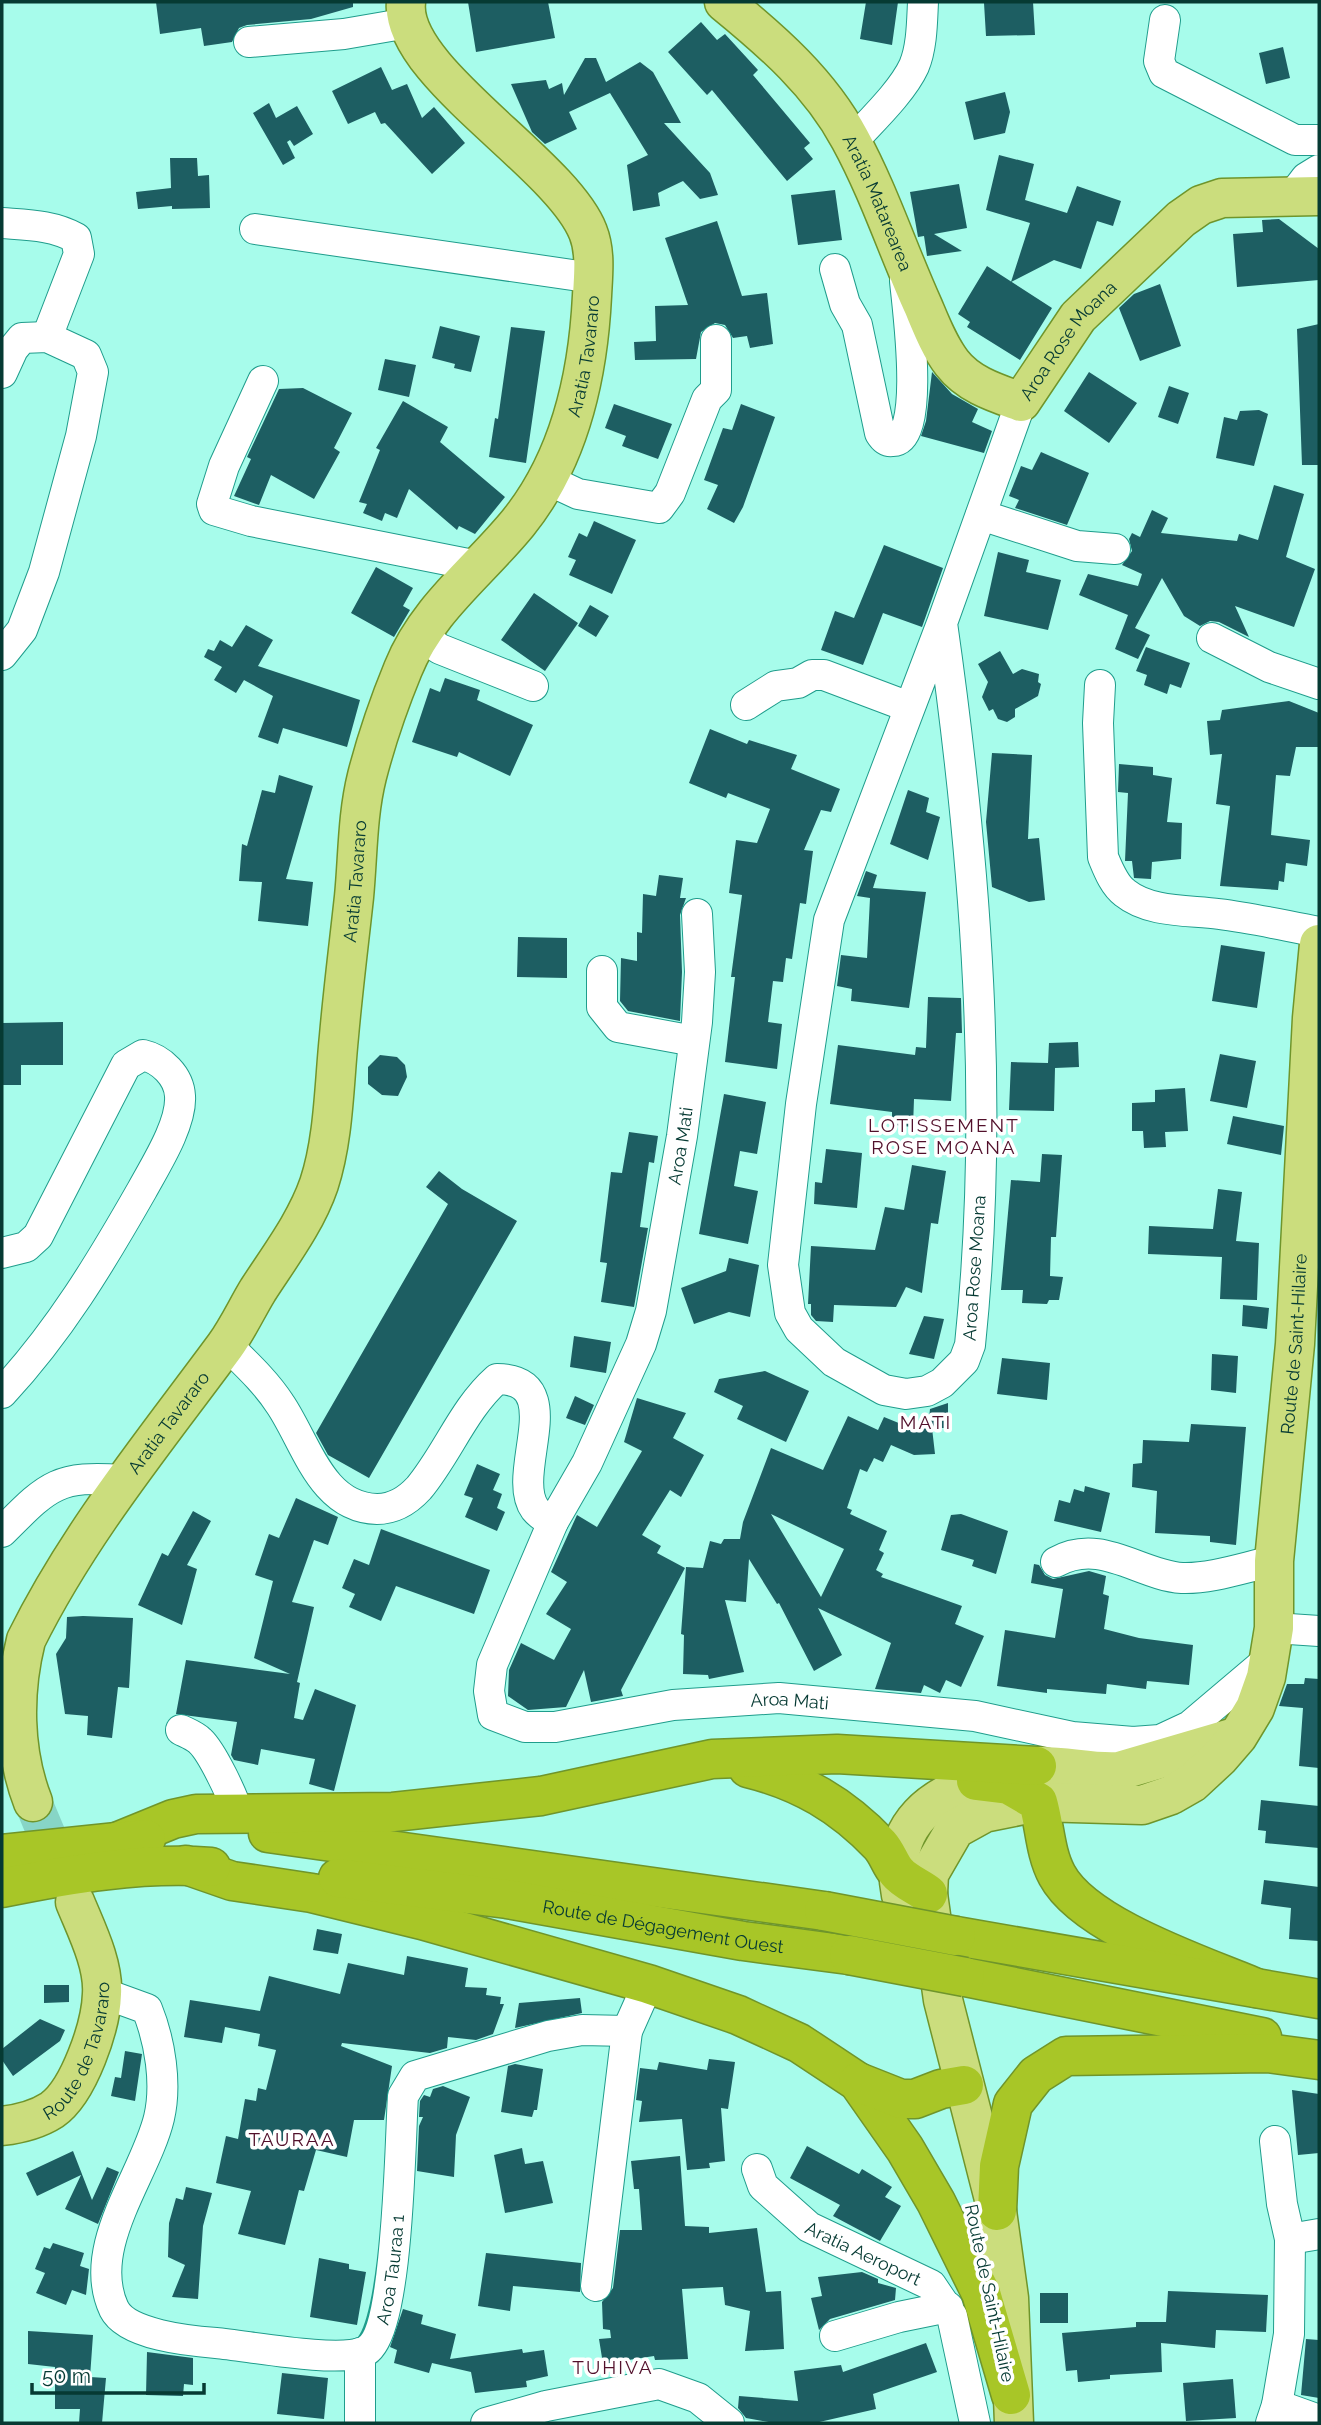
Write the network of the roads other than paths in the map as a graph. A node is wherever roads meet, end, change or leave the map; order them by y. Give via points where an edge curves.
1 (724, 2) edge
2 (923, 2) edge
3 (407, 12) edge
4 (1165, 20) dead end
5 (249, 42) dead end
6 (1319, 140) edge
7 (852, 142) junction
8 (1311, 187) edge
9 (2, 223) edge
10 (255, 229) dead end
11 (903, 260) junction
12 (835, 269) dead end
13 (593, 278) junction
14 (47, 337) junction
15 (716, 340) dead end
16 (2, 373) edge
17 (263, 381) dead end
18 (1021, 402) junction
19 (548, 480) junction
20 (981, 516) junction
21 (1115, 549) dead end
22 (478, 566) junction
23 (942, 623) junction
24 (419, 635) junction
25 (1212, 638) dead end
26 (2, 655) edge
27 (1319, 684) edge
28 (533, 685) dead end
29 (1100, 685) dead end
30 (747, 705) dead end
31 (909, 708) junction
32 (697, 914) dead end
33 (1319, 932) edge
34 (1319, 944) edge
35 (602, 971) dead end
36 (694, 1041) junction
37 (2, 1253) edge
38 (226, 1344) junction
39 (2, 1393) edge
40 (123, 1480) junction
41 (553, 1522) junction
42 (2, 1532) edge
43 (1274, 1561) junction
44 (1056, 1562) dead end
45 (1319, 1631) edge
46 (1271, 1644) junction
47 (181, 1730) dead end
48 (712, 1759) junction
49 (1038, 1784) junction
50 (33, 1802) tunnel mouth
51 (238, 1814) junction
52 (119, 1840) junction
53 (11, 1850) edge
54 (186, 1865) junction
55 (896, 1872) junction
56 (2, 1888) edge
57 (928, 1894) junction
58 (75, 1902) tunnel mouth
59 (648, 1984) junction
60 (1256, 1988) junction
61 (103, 1993) junction
62 (1319, 1999) edge
63 (627, 2031) junction
64 (1319, 2048) edge
65 (1319, 2060) edge
66 (858, 2082) junction
67 (952, 2087) junction
68 (2, 2126) edge
69 (1275, 2141) dead end
70 (757, 2169) dead end
71 (997, 2211) junction
72 (1319, 2234) edge
73 (1290, 2239) junction
74 (596, 2286) dead end
75 (948, 2308) junction
76 (835, 2336) dead end
77 (360, 2353) junction
78 (1012, 2409) edge
79 (1274, 2414) edge
80 (1319, 2420) edge
81 (360, 2423) edge
82 (486, 2423) edge
83 (729, 2423) edge
84 (975, 2423) edge

1 - 7 main road, Aratia Matarearea via 809,78
2 - 7 street via 914,67
3 - 5 street via 344,34
3 - 13 main road, Aratia Tavararo via 419,43 454,87 575,207 593,246
4 - 6 street via 1158,61 1164,73 1295,141
7 - 11 main road, Aratia Matarearea
8 - 18 main road, Aroa Rose Moana via 1222,198 1181,219 1078,317
9 - 14 street via 42,226 76,238 79,254
10 - 13 street
11 - 12 street via 913,372 911,410 907,430 892,442 880,433 857,325
11 - 18 main road, Aratia Matarearea via 952,364 987,390
13 - 19 main road, Aratia Tavararo via 583,378
14 - 16 street via 22,338
14 - 26 street via 86,355 93,372 81,436 44,572 22,630
15 - 19 street via 716,390 659,508 578,494
17 - 22 street via 224,466 214,510
18 - 20 street, Aroa Rose Moana
19 - 22 main road, Aratia Tavararo via 516,526
20 - 21 street via 1077,547
20 - 23 street, Aroa Rose Moana
22 - 24 main road, Aratia Tavararo
23 - 31 street, Aroa Rose Moana
23 - 31 street, Aroa Rose Moana via 969,839 982,1022 981,1169 970,1345 964,1361 943,1383 906,1394 864,1381 807,1337 790,1313 783,1265 828,920
24 - 28 street via 440,649
24 - 38 main road, Aratia Tavararo via 403,668 368,774 358,825 327,1152 319,1184 308,1212
25 - 27 street via 1269,667
29 - 33 street via 1103,857 1125,893 1180,911
30 - 31 street via 776,687 824,675
32 - 36 street, Aroa Mati via 700,972
34 - 43 main road, Route de Saint-Hilaire via 1295,1343
35 - 36 street via 602,1007 618,1027
36 - 41 street, Aroa Mati via 652,1311 642,1344 587,1463
37 - 39 street via 26,1247 38,1236 126,1065 143,1055 162,1063 180,1097 168,1142 75,1302 41,1350
38 - 40 main road, Aratia Tavararo
38 - 41 street via 280,1404 331,1488 347,1501 367,1508 386,1509 404,1502 419,1487 480,1394 497,1379 512,1379 525,1386 532,1396 535,1423 529,1493 536,1510
40 - 42 street via 85,1477 61,1482 29,1504
40 - 50 main road, Aratia Tavararo via 26,1640 20,1662 17,1723 20,1756
41 - 46 street, Aroa Mati via 492,1665 489,1690 494,1715 526,1727 555,1727 673,1705 779,1698 975,1716 1072,1737 1160,1740 1189,1726
43 - 44 street via 1180,1578 1094,1554 1074,1552
43 - 46 main road, Route de Saint-Hilaire
45 - 46 street
46 - 49 main road, Route de Saint-Hilaire via 1266,1677 1238,1737 1119,1771
47 - 51 street via 200,1740 210,1754 233,1793
48 - 49 highway via 837,1754
48 - 51 highway via 527,1797 393,1812
48 - 55 highway via 777,1775 827,1798 879,1844
49 - 55 main road, Route de Saint-Hilaire via 975,1781 937,1797 905,1836
49 - 57 main road, Route de Saint-Hilaire via 955,1829 929,1874
49 - 60 highway via 1049,1855 1057,1876 1077,1899 1136,1937
51 - 52 highway via 173,1819
52 - 53 highway, Route de Dégagement Ouest
52 - 60 highway, Route de Dégagement Ouest, bridge via 258,1832 824,1911
54 - 56 highway, Route de Dégagement Ouest via 74,1874
54 - 59 highway via 232,1881 312,1893 422,1920
54 - 64 highway, Route de Dégagement Ouest, bridge via 346,1878 507,1899 849,1955
55 - 57 highway
55 - 67 main road, Route de Saint-Hilaire via 917,1996
57 - 67 main road, Route de Saint-Hilaire
58 - 61 main road, Route de Tavararo
59 - 63 street
59 - 66 highway via 738,2015 799,2043
60 - 62 highway, Route de Dégagement Ouest
61 - 68 main road, Route de Tavararo via 87,2054 66,2097 37,2117
61 - 77 street via 147,2009 155,2028 162,2098 159,2120 109,2251 107,2276 116,2312 146,2331 176,2338 327,2354
63 - 74 street
63 - 77 street, Aroa Tauraa 1 via 582,2030 548,2036 431,2069 407,2085 387,2310 376,2342
65 - 71 highway via 1267,2053 1066,2056 1036,2075 1013,2104 999,2166
66 - 67 highway via 901,2099
66 - 78 highway via 905,2149 981,2293
67 - 71 main road, Route de Saint-Hilaire
67 - 78 main road, Route de Saint-Hilaire
69 - 73 street
70 - 75 street, Aratia Aeroport via 772,2195 809,2227 931,2285
71 - 78 main road, Route de Saint-Hilaire via 1009,2298
72 - 73 street
73 - 79 street via 1289,2334
75 - 76 street
75 - 84 street, Aratia Aeroport
77 - 81 street
79 - 80 street
82 - 83 street via 659,2384 698,2398

